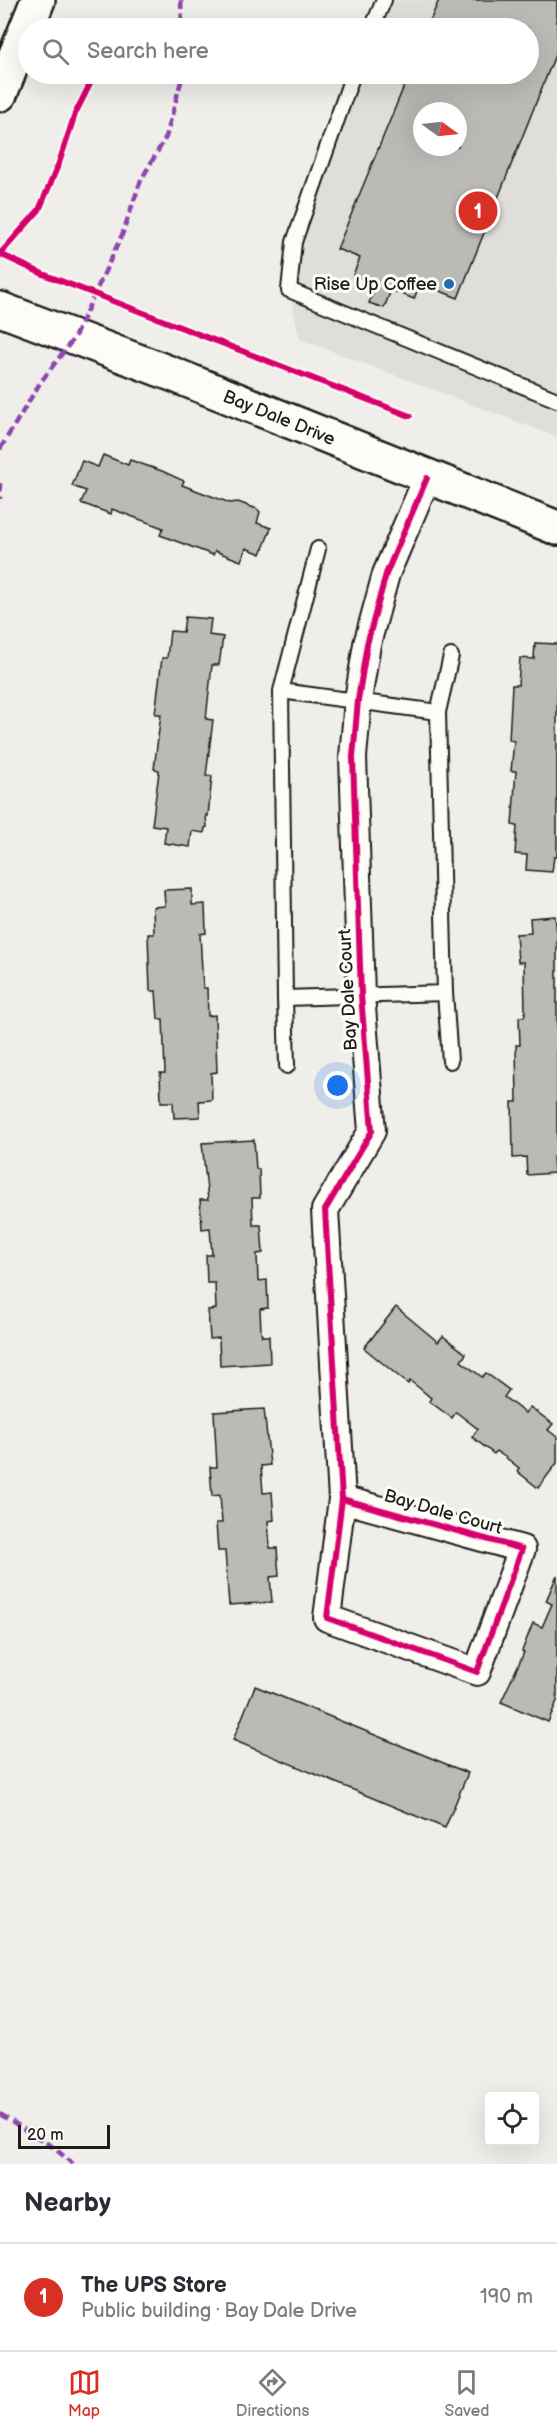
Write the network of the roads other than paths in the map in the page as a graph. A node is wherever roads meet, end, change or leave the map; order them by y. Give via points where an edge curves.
1 (38, 0) edge
2 (384, 0) edge
3 (31, 18) edge
4 (376, 18) edge
5 (18, 49) edge
6 (349, 84) edge
7 (0, 94) edge
8 (0, 309) edge
9 (557, 400) edge
10 (427, 478) junction
11 (557, 528) edge
12 (318, 549) dead end
13 (451, 656) dead end
14 (281, 691) junction
15 (358, 700) junction
16 (438, 712) junction
17 (445, 993) junction
18 (361, 995) junction
19 (285, 998) junction
20 (450, 1061) dead end
21 (287, 1066) dead end
22 (342, 1499) junction

1 - 3 street
2 - 4 lane
5 - 7 street
6 - 9 lane via 294,242 289,290
8 - 10 street, Bay Dale Drive
10 - 11 street, Bay Dale Drive
10 - 15 street, Bay Dale Court via 386,574 367,644
12 - 14 lane
13 - 16 lane
14 - 15 lane
14 - 19 lane
15 - 16 lane
15 - 18 street, Bay Dale Court via 354,757
16 - 17 lane
17 - 18 lane
17 - 20 lane
18 - 19 lane
18 - 22 street, Bay Dale Court via 372,1131 325,1209
19 - 21 lane
22 - 22 street, Bay Dale Court via 327,1618 477,1672 522,1550

